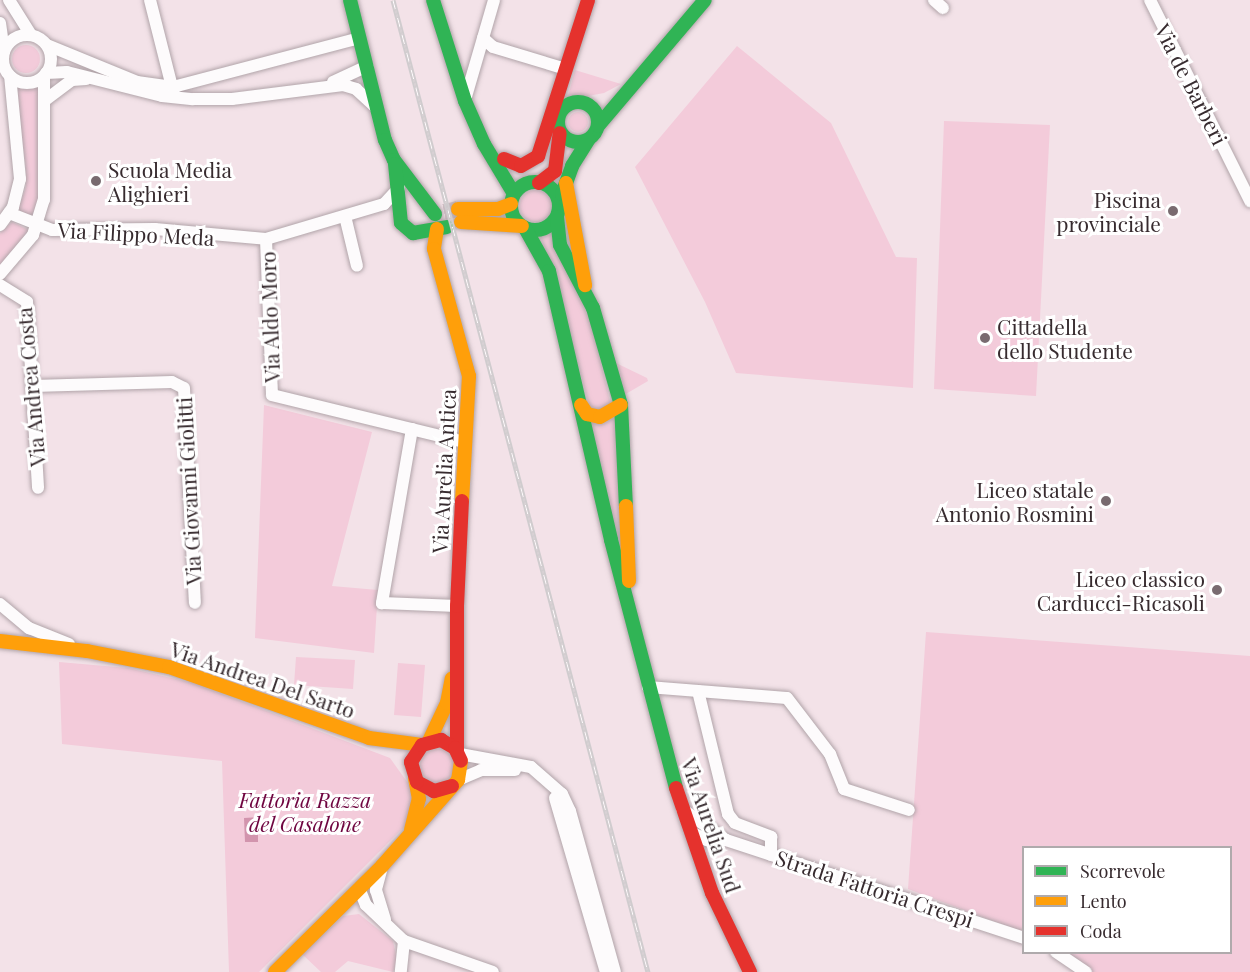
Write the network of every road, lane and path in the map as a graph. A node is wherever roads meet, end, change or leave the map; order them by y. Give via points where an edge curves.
1 (9, 0) edge
2 (150, 0) edge
3 (350, 0) edge
4 (433, 0) edge
5 (494, 0) edge
6 (588, 0) edge
7 (704, 0) edge
8 (1150, 5) edge
9 (0, 24) edge
10 (31, 35) junction
11 (360, 38) junction
12 (483, 38) junction
13 (47, 45) junction
14 (2, 54) edge
15 (367, 66) junction
16 (566, 70) junction
17 (6, 73) edge
18 (45, 75) junction
19 (92, 78) junction
20 (323, 85) junction
21 (629, 87) junction
22 (173, 92) junction
23 (44, 101) junction
24 (465, 101) junction
25 (587, 103) junction
26 (563, 107) junction
27 (378, 111) junction
28 (473, 119) junction
29 (598, 126) junction
30 (560, 133) junction
31 (588, 140) junction
32 (504, 159) junction
33 (394, 160) junction
34 (502, 176) junction
35 (535, 183) junction
36 (566, 183) junction
37 (399, 188) junction
38 (513, 199) junction
39 (1250, 201) edge
40 (373, 208) junction
41 (476, 208) junction
42 (558, 210) junction
43 (9, 213) junction
44 (345, 216) junction
45 (399, 217) junction
46 (447, 219) junction
47 (0, 225) edge
48 (37, 225) junction
49 (523, 227) junction
50 (420, 233) junction
51 (266, 239) junction
52 (357, 266) dead end
53 (0, 274) edge
54 (446, 283) junction
55 (0, 285) edge
56 (6, 294) edge
57 (587, 295) junction
58 (33, 386) junction
59 (581, 405) junction
60 (621, 405) junction
61 (412, 429) junction
62 (465, 442) junction
63 (38, 488) dead end
64 (195, 603) dead end
65 (0, 604) edge
66 (457, 606) junction
67 (632, 622) junction
68 (0, 641) edge
69 (87, 651) junction
70 (455, 665) junction
71 (648, 687) junction
72 (698, 691) junction
73 (369, 738) junction
74 (426, 743) junction
75 (459, 752) junction
76 (413, 774) junction
77 (455, 783) junction
78 (681, 808) junction
79 (909, 810) dead end
80 (690, 833) junction
81 (706, 834) junction
82 (407, 839) junction
83 (698, 853) junction
84 (771, 855) junction
85 (382, 866) junction
86 (358, 888) junction
87 (378, 901) junction
88 (344, 903) junction
89 (366, 905) junction
90 (385, 920) junction
91 (1022, 938) edge
92 (404, 941) junction
93 (1059, 954) edge
94 (465, 967) edge
95 (275, 972) edge
96 (401, 972) edge
97 (493, 972) edge
98 (606, 972) edge
99 (615, 972) edge
100 (750, 972) edge
101 (1086, 972) edge

1 - 10 street
2 - 22 street
3 - 11 main road
4 - 24 main road
5 - 12 street
6 - 16 main road
7 - 21 main road
8 - 39 street, Via de Barberi
9 - 14 street
10 - 13 street
10 - 14 street via 12,40
11 - 15 main road
11 - 22 street
12 - 16 street via 493,47
12 - 24 street
13 - 18 street via 51,59
13 - 22 street via 137,82
14 - 17 street
15 - 20 street
15 - 27 main road
16 - 26 main road
16 - 32 main road via 538,156 521,166
17 - 18 street via 23,83
17 - 43 street via 20,159 17,196
18 - 19 street via 67,72
18 - 23 street
19 - 22 street
19 - 23 street via 72,80
20 - 22 street via 232,99
20 - 27 street via 356,89
21 - 25 main road
21 - 29 main road
23 - 48 street via 45,178
24 - 28 main road
25 - 26 main road via 577,101
25 - 29 main road via 596,113
26 - 30 main road via 557,122
27 - 33 main road
28 - 32 main road
28 - 34 main road
29 - 31 main road
30 - 31 main road via 576,142
30 - 35 main road via 557,166 552,176
31 - 36 main road
32 - 35 main road via 519,176
33 - 37 main road
33 - 46 main road
34 - 38 main road
34 - 41 main road via 500,198
35 - 38 main road
35 - 42 main road via 553,190
36 - 42 main road
36 - 57 main road
37 - 40 street via 389,201
37 - 45 main road
38 - 41 main road
38 - 49 main road via 513,214
40 - 44 street
40 - 45 street
41 - 46 main road
42 - 49 main road via 546,228
42 - 57 main road via 563,255
43 - 47 street
43 - 48 street, Via Filippo Meda
44 - 51 street
44 - 52 street
45 - 50 main road via 407,231
46 - 49 main road
46 - 50 main road via 423,224
46 - 54 main road, Via Aurelia Antica via 434,249
48 - 51 street, Via Filippo Meda via 58,231 155,229
48 - 53 street via 18,256
49 - 59 main road via 549,271
50 - 54 main road, Via Aurelia Antica via 423,251
51 - 61 street, Via Aldo Moro via 272,395
54 - 62 main road, Via Aurelia Antica via 469,376
55 - 56 street, Via Andrea Costa
56 - 58 street, Via Andrea Costa via 27,302
57 - 60 main road
58 - 63 street, Via Andrea Costa
58 - 64 street, Via Giovanni Giolitti via 172,382 184,388
59 - 60 main road via 587,414 600,417
59 - 67 main road
60 - 67 main road
61 - 62 street
61 - 66 street via 382,603
62 - 66 main road, Via Aurelia Antica
65 - 69 street via 29,628
66 - 70 main road, Via Aurelia Antica
67 - 71 main road, Via Aurelia Sud
68 - 69 main road, Via Andrea Del Sarto
69 - 73 main road, Via Andrea Del Sarto via 212,679
70 - 74 main road, Via Aurelia Antica via 447,703
70 - 75 main road, Via Aurelia Antica via 460,700
71 - 72 street
71 - 78 main road, Via Aurelia Sud
72 - 79 street via 787,698 830,754 844,789
72 - 84 street, Via Aurelia Sud via 728,814 735,823 771,837
73 - 74 main road, Via Andrea Del Sarto
73 - 76 main road, Via Andrea Del Sarto via 394,753
74 - 75 main road via 445,741
74 - 76 main road, Via Aurelia Antica via 412,758
75 - 77 main road, Via Aurelia Antica via 462,767
75 - 99 street via 531,766 562,794
76 - 77 main road via 430,790
76 - 82 main road, Via Aurelia Antica via 418,808
77 - 82 main road, Via Aurelia Antica
77 - 98 street via 481,770 511,769 531,775 551,791 562,814
78 - 80 main road, Via Aurelia Sud
78 - 81 street
80 - 81 street, Strada Fattoria Crespi
80 - 83 main road, Via Aurelia Sud
81 - 83 street
81 - 84 street, Strada Fattoria Crespi
82 - 85 main road, Via Aurelia Antica
83 - 100 main road, Via Aurelia Sud
84 - 91 street, Strada Fattoria Crespi
85 - 86 main road, Via Aurelia Antica
85 - 87 street via 376,883
86 - 87 street
86 - 88 main road, Via Aurelia Antica
86 - 89 street
87 - 90 street
88 - 89 street
88 - 95 main road, Via Aurelia Antica
89 - 90 street
90 - 92 street
92 - 94 street
92 - 96 street
93 - 101 street
94 - 97 street

